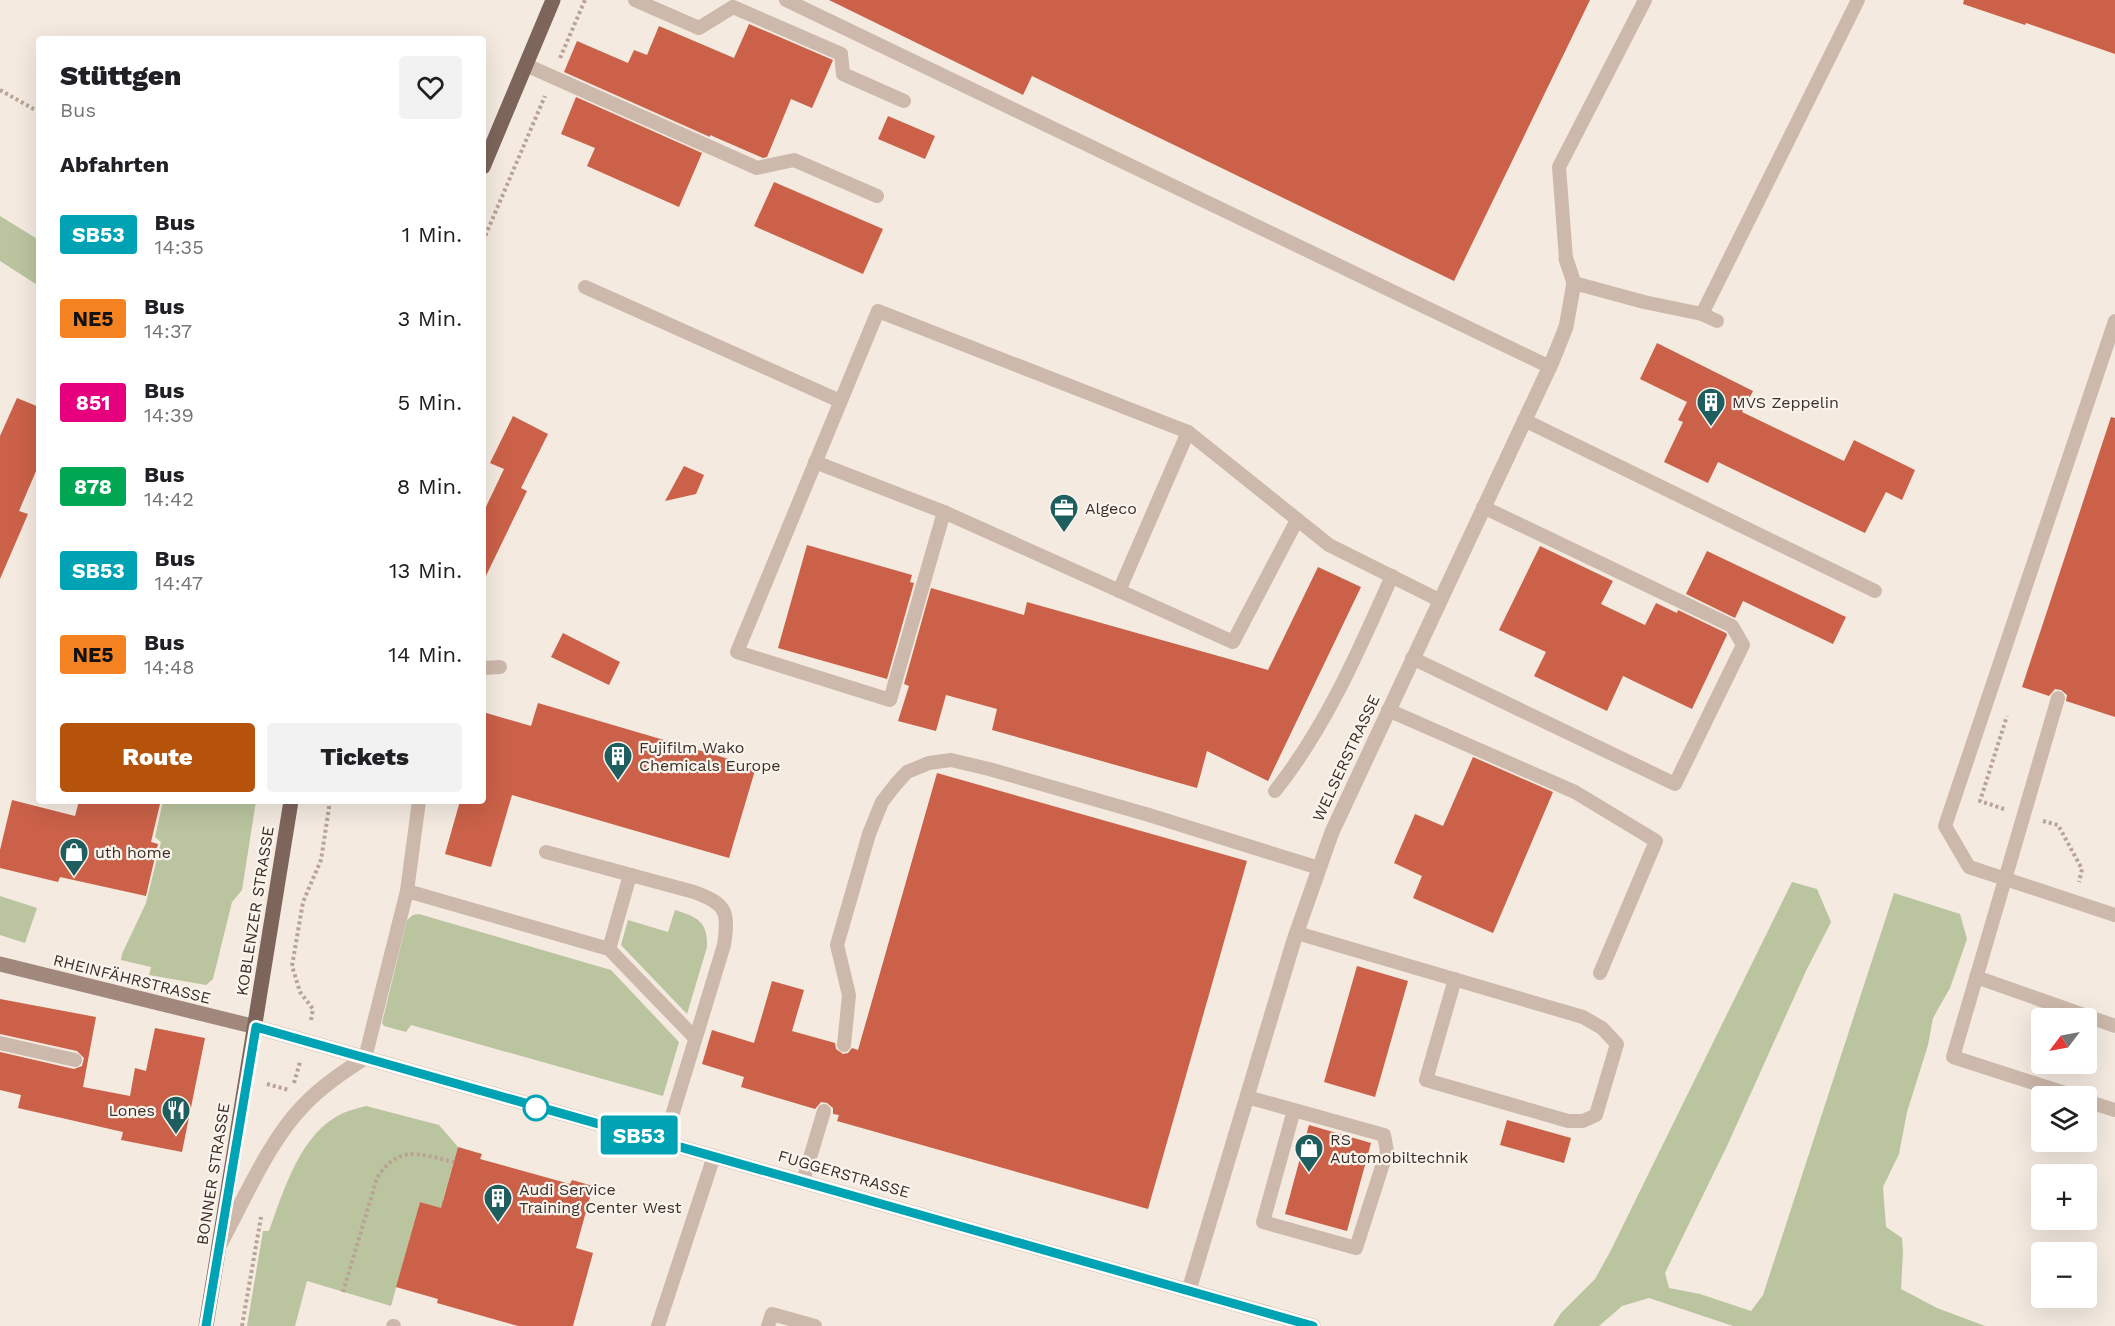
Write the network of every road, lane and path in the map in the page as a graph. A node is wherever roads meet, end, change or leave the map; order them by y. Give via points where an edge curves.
1 (553, 0) edge
2 (585, 0) edge
3 (635, 0) edge
4 (786, 0) edge
5 (1645, 0) edge
6 (1858, 0) edge
7 (526, 65) junction
8 (553, 77) junction
9 (0, 90) edge
10 (904, 101) dead end
11 (36, 110) edge
12 (486, 160) edge
13 (877, 196) dead end
14 (486, 234) edge
15 (1735, 249) junction
16 (1748, 256) dead end
17 (1566, 259) joint
18 (1574, 284) junction
19 (585, 287) dead end
20 (1702, 314) junction
21 (1717, 321) dead end
22 (2115, 321) edge
23 (1550, 367) junction
24 (840, 401) junction
25 (1524, 420) junction
26 (1188, 432) junction
27 (815, 462) junction
28 (1483, 507) junction
29 (944, 512) junction
30 (1297, 520) junction
31 (1392, 576) junction
32 (1119, 591) junction
33 (1875, 591) dead end
34 (1439, 600) junction
35 (1412, 658) junction
36 (500, 667) dead end
37 (486, 668) edge
38 (2058, 698) dead end
39 (1388, 710) junction
40 (2009, 710) dead end
41 (1275, 791) dead end
42 (291, 804) edge
43 (328, 804) edge
44 (418, 804) edge
45 (2024, 815) junction
46 (546, 852) dead end
47 (1319, 868) junction
48 (630, 875) junction
49 (2005, 879) junction
50 (407, 891) junction
51 (2073, 901) junction
52 (2115, 915) edge
53 (1296, 933) junction
54 (609, 949) junction
55 (0, 964) edge
56 (1600, 973) dead end
57 (1976, 977) junction
58 (1455, 979) junction
59 (2115, 1026) edge
60 (256, 1027) junction
61 (695, 1038) junction
62 (306, 1041) junction
63 (0, 1043) edge
64 (843, 1046) dead end
65 (365, 1058) junction
66 (75, 1060) dead end
67 (2043, 1086) edge
68 (1247, 1097) junction
69 (2097, 1104) edge
70 (302, 1107) junction
71 (1294, 1110) junction
72 (2115, 1110) edge
73 (824, 1111) dead end
74 (664, 1142) junction
75 (714, 1156) junction
76 (454, 1162) dead end
77 (803, 1181) junction
78 (263, 1211) dead end
79 (220, 1245) junction
80 (1189, 1290) junction
81 (343, 1292) dead end
82 (206, 1326) edge
83 (242, 1326) edge
84 (658, 1326) edge
85 (768, 1326) edge
86 (815, 1326) edge
87 (1313, 1326) edge

1 - 7 main road
2 - 8 path
3 - 10 lane via 699,28 733,7 841,54 843,74
4 - 23 lane
5 - 17 lane via 1559,167
6 - 15 lane via 1839,52 1774,185
7 - 8 lane
7 - 12 main road
8 - 13 lane via 757,168 794,160
8 - 14 path
9 - 11 path
15 - 16 lane
15 - 20 lane
17 - 18 street, WELSERSTRASSE
18 - 20 lane
18 - 23 street, WELSERSTRASSE via 1566,327
19 - 24 lane
20 - 21 lane
22 - 49 lane via 1945,826 1969,867
23 - 25 street, WELSERSTRASSE
24 - 26 lane via 878,311
24 - 27 lane
25 - 28 street, WELSERSTRASSE
25 - 33 lane
26 - 30 lane
26 - 32 lane
27 - 29 lane
27 - 29 lane via 737,652 890,700
28 - 34 street, WELSERSTRASSE
28 - 35 lane via 1732,626 1743,645 1676,784
29 - 32 lane
30 - 31 lane via 1329,545
30 - 32 lane via 1233,642
31 - 34 lane
31 - 41 lane via 1347,676
34 - 35 street, WELSERSTRASSE
35 - 39 street, WELSERSTRASSE
36 - 37 lane
38 - 45 lane
39 - 47 street, WELSERSTRASSE
39 - 56 lane via 1575,792 1656,841
40 - 45 path via 1980,801
42 - 60 main road, KOBLENZER STRASSE
43 - 62 path via 321,860 303,902 292,966 300,992 313,1009
44 - 50 lane
45 - 49 lane
45 - 51 path via 2058,825 2082,870
46 - 48 lane
47 - 53 street, WELSERSTRASSE
47 - 64 lane via 989,769 951,760 929,763 907,772 896,784 882,802 869,834 837,945 849,995
48 - 54 lane
48 - 61 lane via 694,892 722,907 727,922 724,945
49 - 51 lane
49 - 57 lane
50 - 54 lane
50 - 65 lane
51 - 52 lane
53 - 58 lane
53 - 68 street, WELSERSTRASSE
54 - 61 lane
55 - 60 street, RHEINFÄHRSTRASSE
57 - 59 lane
57 - 67 lane via 1953,1057
58 - 58 lane via 1583,1017 1602,1028 1617,1044 1596,1116 1583,1122 1568,1121 1426,1080
60 - 62 street, FUGGERSTRASSE
60 - 79 main road, BONNER STRASSE
61 - 74 lane
62 - 65 street, FUGGERSTRASSE
62 - 70 path via 292,1091
63 - 66 lane
65 - 70 street via 327,1083
65 - 74 street, FUGGERSTRASSE
68 - 71 lane
68 - 80 street, WELSERSTRASSE
69 - 72 lane
70 - 79 street via 280,1136
71 - 71 lane via 1384,1135 1387,1151 1356,1248 1263,1222
73 - 77 lane
74 - 75 street, FUGGERSTRASSE
75 - 77 street, FUGGERSTRASSE
75 - 84 lane
76 - 81 path via 420,1154 401,1155 386,1163 377,1178
77 - 80 street, FUGGERSTRASSE
78 - 83 path
79 - 82 main road, BONNER STRASSE
80 - 87 street, FUGGERSTRASSE
85 - 86 lane via 772,1314

